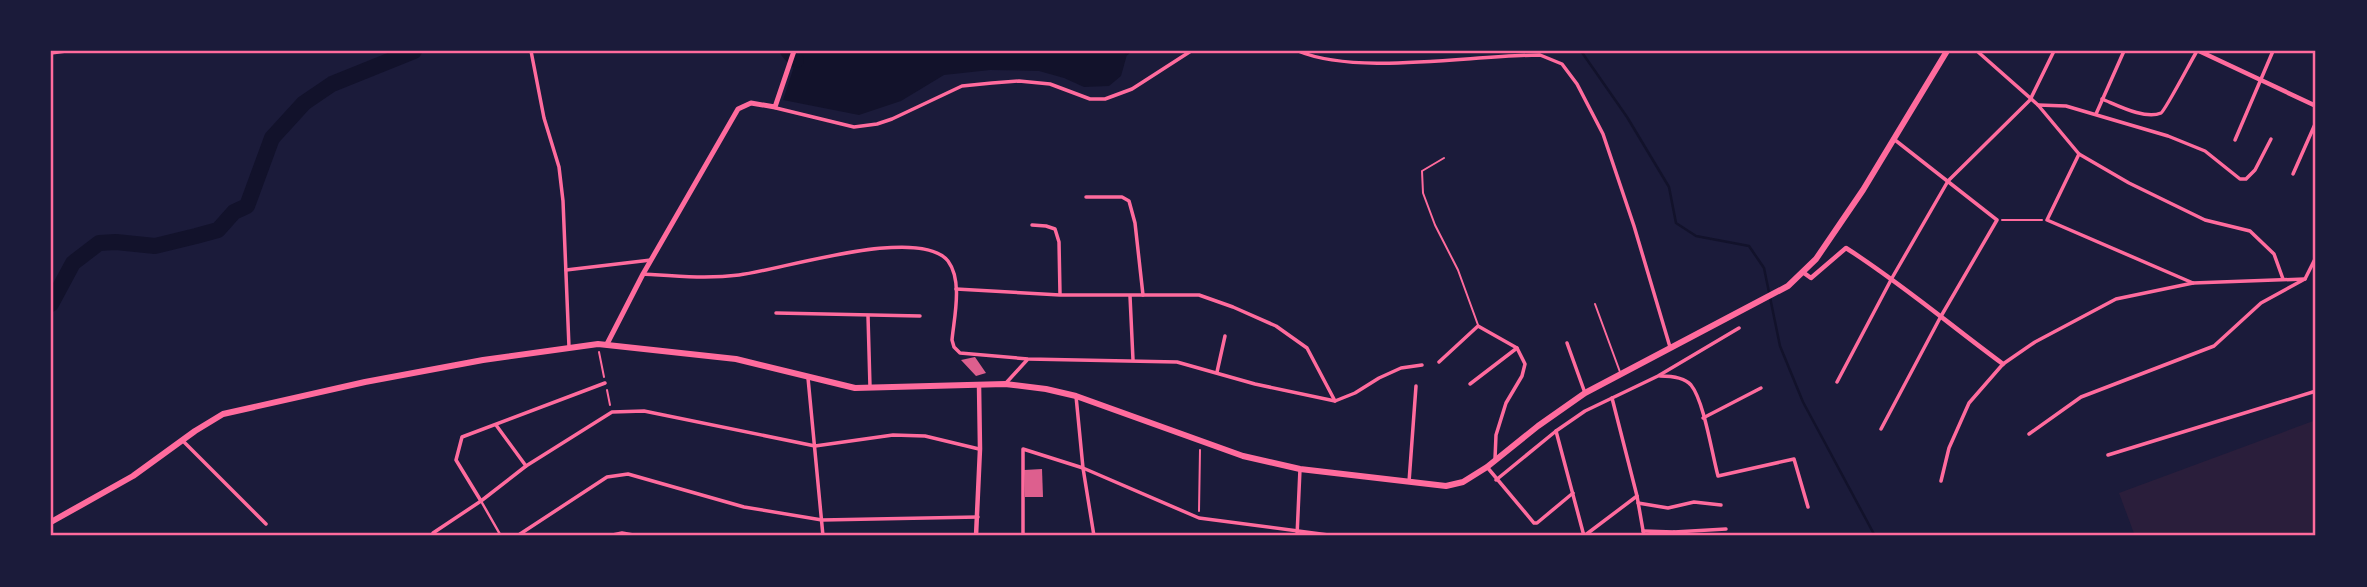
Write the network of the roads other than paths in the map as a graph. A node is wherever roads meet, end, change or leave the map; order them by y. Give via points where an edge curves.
1 (66, 51) edge
2 (531, 51) edge
3 (794, 51) edge
4 (1192, 51) edge
5 (1298, 51) edge
6 (1947, 51) edge
7 (1978, 51) edge
8 (2054, 51) edge
9 (2124, 51) edge
10 (2198, 51) edge
11 (2273, 51) edge
12 (51, 53) edge
13 (2261, 80) junction
14 (2030, 100) junction
15 (2102, 100) junction
16 (2038, 105) junction
17 (2316, 106) edge
18 (775, 107) junction
19 (2096, 114) junction
20 (2316, 122) edge
21 (1893, 139) junction
22 (2271, 139) dead end
23 (2235, 140) dead end
24 (2079, 154) junction
25 (1444, 158) dead end
26 (2293, 174) dead end
27 (1948, 181) junction
28 (1086, 197) dead end
29 (1032, 225) dead end
30 (2316, 257) edge
31 (651, 260) junction
32 (566, 271) junction
33 (1804, 273) junction
34 (643, 274) junction
35 (1892, 278) junction
36 (2283, 279) junction
37 (2305, 279) junction
38 (2193, 283) junction
39 (956, 289) junction
40 (1059, 295) junction
41 (1143, 295) junction
42 (1129, 296) junction
43 (1595, 304) dead end
44 (775, 313) dead end
45 (868, 316) junction
46 (920, 316) dead end
47 (1940, 318) junction
48 (1478, 326) junction
49 (1739, 328) dead end
50 (1224, 336) dead end
51 (1567, 343) dead end
52 (607, 344) junction
53 (569, 347) junction
54 (1517, 348) junction
55 (1670, 348) junction
56 (1028, 359) junction
57 (1133, 360) junction
58 (1439, 362) dead end
59 (2003, 364) junction
60 (1422, 365) dead end
61 (1217, 372) junction
62 (1621, 374) junction
63 (1658, 376) junction
64 (808, 379) junction
65 (1837, 382) dead end
66 (605, 383) dead end
67 (1005, 384) junction
68 (1470, 384) dead end
69 (979, 385) junction
70 (1416, 386) dead end
71 (1760, 388) dead end
72 (870, 389) junction
73 (2316, 391) edge
74 (1585, 393) junction
75 (1076, 396) junction
76 (1612, 398) junction
77 (1335, 401) junction
78 (1703, 418) junction
79 (496, 425) junction
80 (1881, 429) dead end
81 (1556, 431) junction
82 (2029, 434) dead end
83 (182, 440) junction
84 (815, 446) junction
85 (980, 449) junction
86 (2108, 455) dead end
87 (1494, 461) junction
88 (526, 466) junction
89 (1487, 467) junction
90 (1083, 468) junction
91 (1300, 469) junction
92 (1496, 480) junction
93 (1941, 481) dead end
94 (1409, 482) junction
95 (1573, 493) junction
96 (1637, 496) junction
97 (481, 500) junction
98 (1638, 503) junction
99 (1721, 505) dead end
100 (1808, 507) dead end
101 (978, 517) junction
102 (822, 520) junction
103 (51, 522) edge
104 (266, 524) dead end
105 (1726, 529) dead end
106 (433, 533) dead end
107 (1296, 533) edge
108 (1643, 533) edge
109 (1696, 533) edge
110 (622, 534) edge
111 (1672, 534) edge
112 (501, 536) edge
113 (517, 536) edge
114 (608, 536) edge
115 (639, 536) edge
116 (823, 536) edge
117 (976, 536) edge
118 (1023, 536) edge
119 (1094, 536) edge
120 (1336, 536) edge
121 (1584, 536) edge

1 - 12 street
2 - 32 street via 559,167
3 - 18 main road
4 - 18 street via 1132,89 1105,99 1019,82 962,86 884,121 854,127
5 - 55 street via 1339,61 1540,55 1562,64 1603,134
6 - 21 main road
7 - 14 street
8 - 14 street
9 - 15 street
10 - 13 street
10 - 15 street via 2159,114
11 - 13 street
13 - 17 street
13 - 23 street
14 - 16 street
14 - 27 street
15 - 19 street
16 - 19 street
16 - 24 street
18 - 31 main road via 751,103 738,109
19 - 22 street via 2205,150 2240,179 2255,170
20 - 26 street
21 - 27 street
21 - 33 main road
24 - 36 street via 2205,220 2250,231 2274,254
24 - 38 street via 2047,220
25 - 48 lane via 1422,170 1423,193
27 - 35 street
27 - 47 street via 1997,220
28 - 41 street via 1129,201
29 - 40 street via 1055,229
30 - 37 street
31 - 32 street
31 - 34 main road
32 - 53 street
33 - 35 street via 1811,278 1846,248
33 - 55 main road via 1780,291
34 - 39 street via 738,275 863,249 902,247 930,251 947,260
34 - 52 main road
35 - 47 street
35 - 65 street
36 - 37 street
36 - 38 street
37 - 82 street via 2261,303 2214,346 2081,397
38 - 59 street via 2116,299
39 - 40 street
39 - 56 street via 954,347 960,353
40 - 42 street
41 - 42 street
41 - 77 street via 1199,295 1276,327 1307,348
42 - 57 street
43 - 62 lane
44 - 45 street
45 - 46 street
45 - 72 street
47 - 59 street
47 - 80 street
48 - 54 street
48 - 58 street
49 - 63 street
50 - 61 street
51 - 74 street
52 - 53 main road
52 - 64 main road via 736,359
53 - 83 main road via 365,382 223,414
54 - 68 street
54 - 87 street via 1525,364 1506,403
55 - 62 main road
56 - 57 street
56 - 67 street
57 - 61 street via 1177,362
59 - 93 street via 1969,403 1949,448
60 - 77 street via 1379,378
61 - 77 street
62 - 74 main road
63 - 76 street
63 - 78 street via 1689,383 1698,396
64 - 72 main road
64 - 84 street
66 - 79 street
67 - 69 main road
67 - 75 main road
69 - 72 main road
69 - 85 street
70 - 94 street
71 - 78 street
73 - 86 street
74 - 87 main road
75 - 90 street
75 - 91 main road via 1200,442
76 - 81 street
76 - 96 street
78 - 100 street via 1718,476 1794,459
79 - 88 street
79 - 97 street via 462,437 456,460
81 - 92 street
81 - 95 street
83 - 103 main road via 133,475
83 - 104 street
84 - 85 street via 893,435 925,436
84 - 88 street via 644,411 612,412
84 - 102 street
85 - 101 street
87 - 89 main road
88 - 97 street
89 - 92 street
89 - 94 main road via 1463,482 1446,486
90 - 107 street via 1199,518
90 - 118 street via 1023,449
90 - 119 street
91 - 94 main road
91 - 107 street
92 - 95 street via 1534,523
95 - 121 street
96 - 98 street
96 - 121 street
97 - 106 street
97 - 112 street
98 - 99 street via 1668,508 1694,502
98 - 108 street
101 - 102 street
101 - 117 street
102 - 113 street via 744,507 618,474
102 - 116 street
105 - 109 street
107 - 120 street
108 - 111 street
109 - 111 street
110 - 114 street
110 - 115 street

